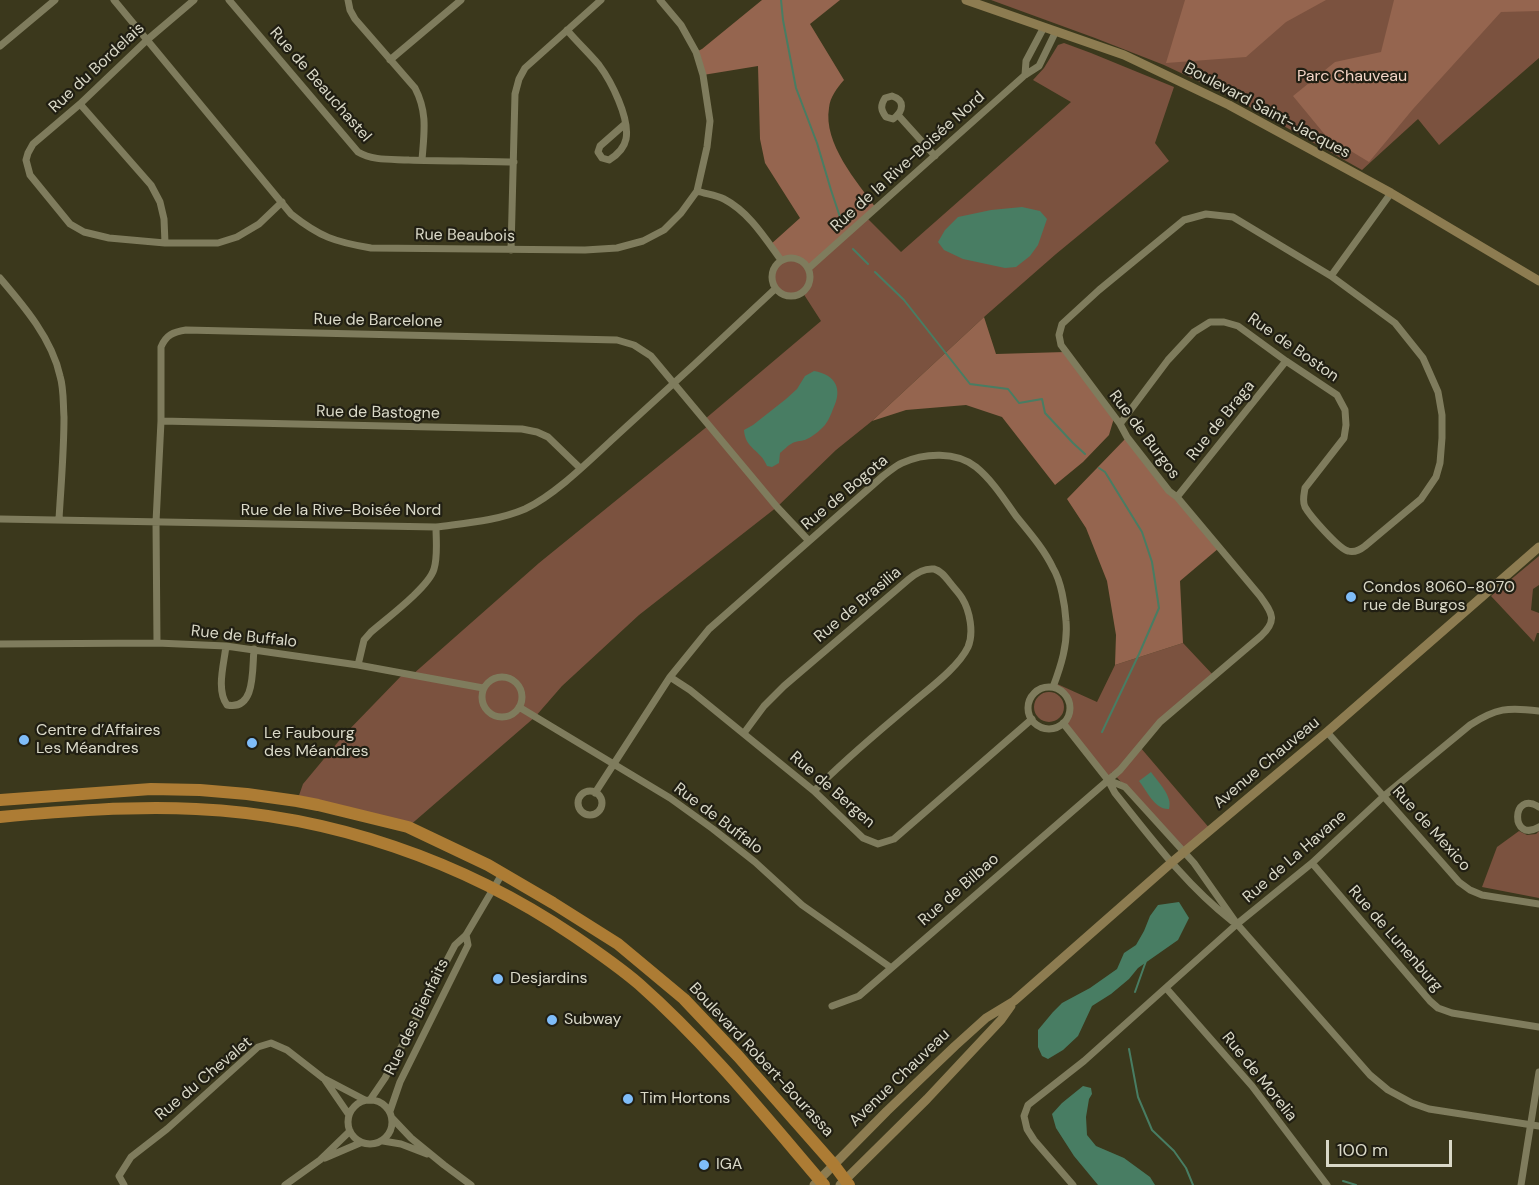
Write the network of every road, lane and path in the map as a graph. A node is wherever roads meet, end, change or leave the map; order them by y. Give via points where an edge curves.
1 (55, 0) edge
2 (114, 0) edge
3 (194, 0) edge
4 (229, 0) edge
5 (348, 0) edge
6 (461, 0) edge
7 (601, 0) edge
8 (660, 0) edge
9 (966, 0) edge
10 (1044, 27) junction
11 (567, 30) junction
12 (1056, 31) junction
13 (147, 40) junction
14 (0, 46) edge
15 (390, 60) junction
16 (1024, 75) junction
17 (80, 104) junction
18 (898, 115) dead end
19 (626, 124) junction
20 (935, 156) junction
21 (422, 160) junction
22 (514, 162) junction
23 (697, 191) junction
24 (1391, 193) junction
25 (282, 202) junction
26 (165, 243) junction
27 (511, 250) junction
28 (781, 261) junction
29 (809, 268) junction
30 (1330, 276) junction
31 (0, 278) edge
32 (1539, 281) edge
33 (776, 289) junction
34 (1286, 361) junction
35 (674, 384) junction
36 (161, 422) junction
37 (1120, 424) junction
38 (580, 468) junction
39 (1178, 497) junction
40 (0, 519) edge
41 (59, 519) junction
42 (156, 522) junction
43 (436, 527) junction
44 (809, 541) junction
45 (1539, 547) edge
46 (157, 643) junction
47 (0, 644) edge
48 (226, 646) junction
49 (254, 649) junction
50 (358, 665) junction
51 (670, 677) junction
52 (1053, 687) junction
53 (483, 688) junction
54 (519, 707) junction
55 (1539, 711) edge
56 (1032, 719) junction
57 (1063, 723) junction
58 (1327, 732) junction
59 (744, 733) junction
60 (615, 764) junction
61 (1108, 780) junction
62 (1100, 786) joint
63 (814, 791) junction
64 (595, 793) dead end
65 (1384, 796) junction
66 (0, 800) edge
67 (1539, 807) edge
68 (0, 817) edge
69 (1539, 826) edge
70 (1184, 852) junction
71 (1171, 863) junction
72 (1312, 863) junction
73 (502, 874) junction
74 (494, 888) junction
75 (1539, 904) edge
76 (1237, 924) junction
77 (466, 935) junction
78 (890, 967) junction
79 (1166, 988) junction
80 (1014, 1001) junction
81 (832, 1006) dead end
82 (1539, 1027) edge
83 (1539, 1072) edge
84 (324, 1078) junction
85 (368, 1100) junction
86 (349, 1115) junction
87 (391, 1115) junction
88 (1531, 1125) junction
89 (1539, 1126) edge
90 (350, 1131) junction
91 (383, 1141) junction
92 (360, 1143) junction
93 (435, 1158) junction
94 (320, 1160) junction
95 (834, 1165) junction
96 (819, 1183) edge
97 (845, 1183) edge
98 (124, 1185) edge
99 (285, 1185) edge
100 (471, 1185) edge
101 (1072, 1185) edge
102 (1328, 1185) edge
103 (1521, 1185) edge

1 - 14 street
2 - 13 street, Rue Beaubois
3 - 13 street, Rue du Bordelais
4 - 21 street, Rue de Beauchastel via 358,152 373,158
5 - 15 street via 355,19
6 - 15 street
7 - 11 street
8 - 23 street, Rue Beaubois via 681,25 703,75 710,121
9 - 10 main road, Boulevard Saint-Jacques
10 - 12 main road, Boulevard Saint-Jacques
10 - 16 street, Rue de la Rive-Boisée Nord via 1026,61
11 - 19 street via 600,66 619,100
11 - 22 street via 525,68 519,80
12 - 16 street, Rue de la Rive-Boisée Nord via 1039,66
12 - 24 main road, Boulevard Saint-Jacques via 1124,55 1229,105
13 - 17 street, Rue du Bordelais
13 - 25 street, Rue Beaubois
15 - 21 street via 415,88 424,111
16 - 20 street, Rue de la Rive-Boisée Nord
17 - 26 street via 151,185 160,202
17 - 26 street, Rue du Bordelais via 33,144 26,160 30,175 70,224 84,232
18 - 20 street
19 - 19 street via 600,146 602,158 609,160 617,155 626,138
20 - 29 street, Rue de la Rive-Boisée Nord
21 - 22 street, Rue de Beauchastel
22 - 27 street
23 - 27 street, Rue Beaubois via 663,230 643,241 617,248
23 - 28 street via 724,199 746,215
24 - 30 street
24 - 32 main road, Boulevard Saint-Jacques
25 - 26 street via 259,224 237,237 218,243
25 - 27 street, Rue Beaubois via 307,226 344,244 371,248
28 - 29 street via 794,258
28 - 33 street via 772,280
29 - 33 street via 810,284 803,293 791,297
30 - 34 street, Rue de Boston via 1395,323 1423,357 1438,392 1442,415 1436,477 1421,499 1357,552 1337,545 1305,506 1303,498 1305,488 1344,438 1345,410 1337,395
30 - 37 street, Rue de Burgos via 1233,217 1206,214 1184,220 1099,290 1062,324 1059,333 1061,345
31 - 41 street via 36,324 60,375 64,433
33 - 35 street, Rue de la Rive-Boisée Nord
34 - 37 street, Rue de Boston via 1238,326 1210,322 1194,332 1168,360
34 - 39 street, Rue de Braga
35 - 36 street, Rue de Barcelone via 651,356 617,340 186,330 170,334 162,347
35 - 38 street, Rue de la Rive-Boisée Nord
35 - 44 street, Rue de Barcelone
36 - 38 street, Rue de Bastogne via 522,429 548,437
36 - 42 street, Rue de Barcelone
37 - 39 street, Rue de Burgos via 1169,491
38 - 43 street, Rue de la Rive-Boisée Nord via 543,500 525,509 507,516
39 - 61 street, Rue de Burgos via 1260,596 1272,613 1272,623 1160,722
40 - 41 street, Rue de la Rive-Boisée Nord
41 - 42 street, Rue de la Rive-Boisée Nord
42 - 43 street, Rue de la Rive-Boisée Nord
42 - 46 street, Rue de Barcelone
43 - 50 street via 431,577 364,640
44 - 51 street, Rue de Bogota via 709,629
44 - 52 street, Rue de Bogota via 899,464 937,455 974,465 991,481 1054,569 1063,601 1066,642
45 - 58 main road, Avenue Chauveau
46 - 47 street, Rue de Buffalo
46 - 48 street, Rue de Buffalo
48 - 49 street, Rue de Buffalo
48 - 49 street via 222,694 227,705 234,707 246,700 250,690
49 - 50 street, Rue de Buffalo
50 - 53 street, Rue de Buffalo
51 - 59 street, Rue de Bergen
51 - 60 street, Rue de Bogota
52 - 56 street via 1032,695 1028,709
52 - 57 street via 1068,700 1069,712
53 - 54 street via 482,702 496,716 509,716
53 - 54 street via 498,677 511,679 522,694
54 - 60 street, Rue de Buffalo
55 - 65 street, Rue de La Havane via 1501,709 1484,716
56 - 57 street via 1048,728
56 - 63 street, Rue de Bergen via 886,842 878,844 863,838
57 - 61 street
58 - 65 street, Rue de Mexico
58 - 70 main road, Avenue Chauveau
59 - 63 street, Rue de Bergen
59 - 63 street, Rue de Brasilia via 784,686 909,579 925,570 941,572 963,599 971,635 968,647 944,676
60 - 64 street, Rue de Bogota
60 - 78 street, Rue de Buffalo via 713,829 802,905
61 - 62 street, Rue de Burgos
61 - 70 street via 1125,787
61 - 71 street
62 - 78 street, Rue de Bilbao
65 - 72 street, Rue de La Havane
65 - 75 street, Rue de Mexico via 1452,875 1470,890
66 - 73 highway, Boulevard Robert-Bourassa via 151,789 287,799 408,827
67 - 69 street via 1524,805 1517,813 1518,824 1526,830
68 - 74 highway, Boulevard Robert-Bourassa via 151,808 245,813 369,838
70 - 71 main road, Avenue Chauveau
70 - 76 street
71 - 76 street
71 - 80 main road, Avenue Chauveau
72 - 76 street, Rue de La Havane
72 - 82 street, Rue de Lunenburg via 1438,1008
73 - 74 street, Rue des Bienfaits
73 - 95 highway, Boulevard Robert-Bourassa via 618,944 684,999
74 - 77 street, Rue des Bienfaits
74 - 96 highway, Boulevard Robert-Bourassa via 543,915 638,983 708,1051
76 - 79 street, Rue de La Havane
76 - 88 street via 1359,1063 1388,1090 1429,1109
77 - 85 street, Rue des Bienfaits via 455,945 385,1078
77 - 87 street, Rue des Bienfaits via 468,945 400,1082
78 - 81 street, Rue de Bilbao via 859,996
79 - 101 street, Rue de La Havane via 1028,1105 1024,1116 1027,1129
79 - 102 street, Rue de Morelia via 1252,1086
80 - 95 main road, Avenue Chauveau via 986,1018 955,1046
80 - 97 main road, Avenue Chauveau via 1001,1020
83 - 88 street
84 - 85 street, Rue du Chevalet
84 - 86 street, Rue du Chevalet
84 - 98 street, Rue du Chevalet via 284,1048 271,1043 258,1047 131,1157 119,1176
85 - 86 street via 358,1103
85 - 87 street via 382,1103
86 - 90 street
87 - 91 street via 391,1131
87 - 93 street
88 - 89 street
88 - 103 street
90 - 92 street
90 - 94 street
91 - 92 street via 372,1145
91 - 93 street
92 - 94 street
93 - 100 street
94 - 99 street
95 - 96 main road, Avenue Chauveau
95 - 97 highway, Boulevard Robert-Bourassa

